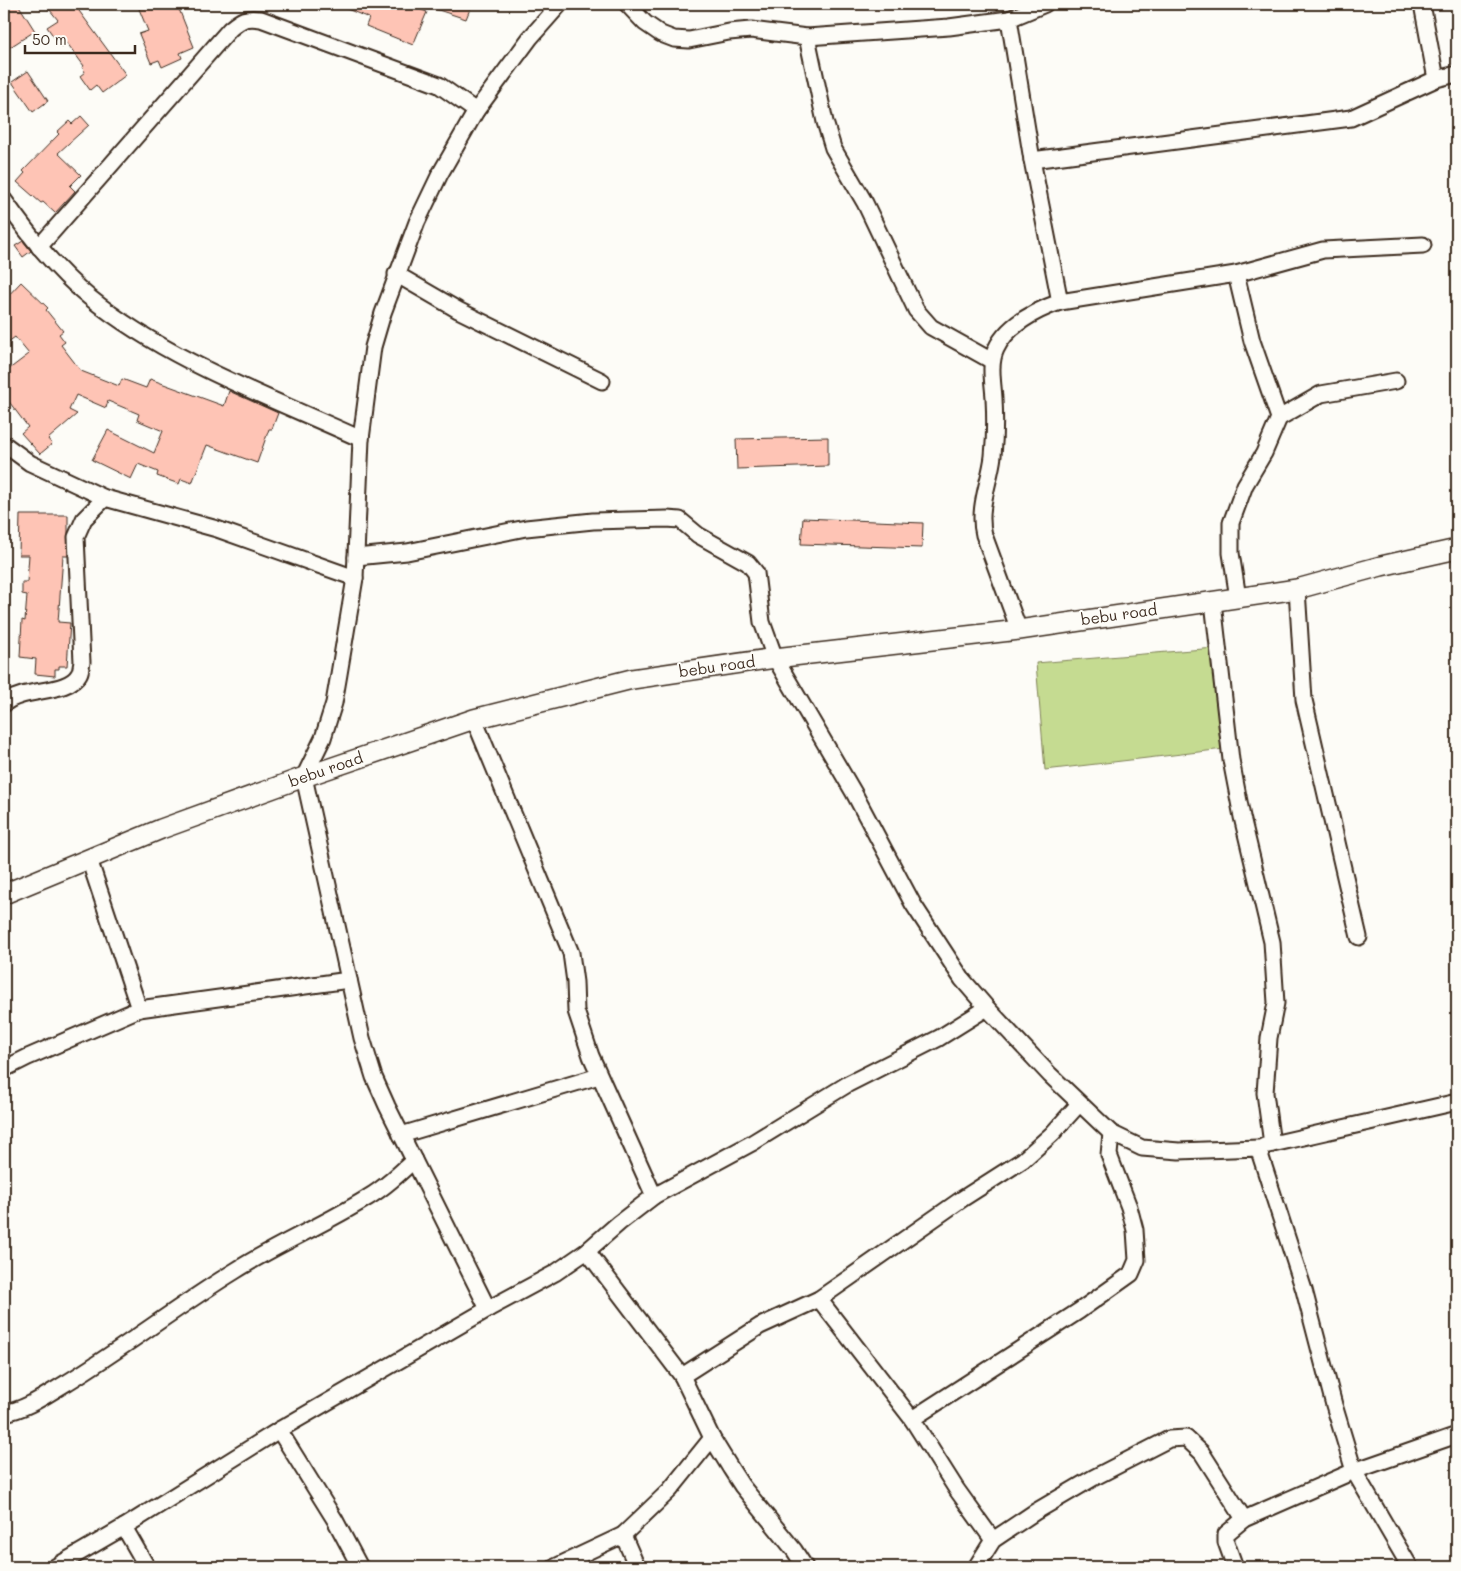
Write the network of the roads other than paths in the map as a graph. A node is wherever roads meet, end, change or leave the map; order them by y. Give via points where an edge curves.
1 (560, 4) edge
2 (627, 4) edge
3 (1045, 4) edge
4 (1422, 4) edge
5 (1009, 19) junction
6 (807, 37) junction
7 (1457, 74) edge
8 (1436, 79) junction
9 (476, 111) junction
10 (1032, 160) junction
11 (4, 200) edge
12 (1423, 245) dead end
13 (39, 247) junction
14 (396, 274) junction
15 (1236, 274) junction
16 (1060, 302) junction
17 (992, 361) junction
18 (602, 381) dead end
19 (1396, 381) dead end
20 (1279, 418) junction
21 (361, 439) junction
22 (4, 444) edge
23 (105, 498) junction
24 (1457, 549) edge
25 (356, 557) junction
26 (355, 578) junction
27 (1297, 589) junction
28 (1238, 598) junction
29 (1213, 602) junction
30 (1020, 630) junction
31 (775, 658) junction
32 (4, 704) edge
33 (474, 719) junction
34 (304, 777) junction
35 (89, 859) junction
36 (4, 894) edge
37 (1359, 937) dead end
38 (349, 980) junction
39 (987, 1008) junction
40 (139, 1009) junction
41 (4, 1069) edge
42 (599, 1076) junction
43 (1457, 1102) edge
44 (1078, 1104) junction
45 (1111, 1133) junction
46 (401, 1135) junction
47 (1265, 1146) junction
48 (414, 1160) junction
49 (654, 1196) junction
50 (587, 1251) junction
51 (819, 1299) junction
52 (488, 1309) junction
53 (682, 1376) junction
54 (4, 1413) edge
55 (912, 1419) junction
56 (279, 1430) junction
57 (1457, 1435) edge
58 (712, 1438) junction
59 (1354, 1471) junction
60 (1244, 1519) junction
61 (124, 1527) junction
62 (623, 1535) junction
63 (993, 1540) junction
64 (55, 1567) edge
65 (147, 1567) edge
66 (360, 1567) edge
67 (555, 1567) edge
68 (637, 1567) edge
69 (805, 1567) edge
70 (976, 1567) edge
71 (1235, 1567) edge
72 (1410, 1567) edge

1 - 9 street via 530,38
2 - 6 street via 645,23 674,38 689,40 751,30
3 - 5 street
4 - 8 street
5 - 6 street via 949,27
5 - 10 street
6 - 17 street via 833,148 865,203 916,310 931,327
7 - 8 street
8 - 10 street via 1351,118
9 - 13 street via 439,85 248,17 230,29
9 - 14 street via 440,174
10 - 16 street
11 - 13 street
12 - 15 street via 1323,250
13 - 21 street via 88,296 167,349
14 - 18 street via 458,310
14 - 21 street via 373,347
15 - 16 street
15 - 20 street via 1252,341
16 - 17 street via 1016,325 996,348
17 - 30 street via 993,456 980,521
19 - 20 street via 1321,394
20 - 28 street via 1245,485 1231,523 1231,553
21 - 25 street
22 - 23 street via 30,463
23 - 26 street via 217,529
23 - 32 street via 84,520 76,537 80,673 64,685 18,696
24 - 27 street, bebu road
25 - 26 street
25 - 31 street via 407,552 526,528 593,521 680,520 698,535 748,563 756,573 762,622
26 - 34 street via 334,703 323,738
27 - 28 street, bebu road
27 - 37 street via 1304,700
28 - 29 street, bebu road
29 - 30 street, bebu road
29 - 47 street via 1232,760 1272,950 1276,1003 1269,1038
30 - 31 street, bebu road
31 - 33 street, bebu road via 632,679
31 - 39 street via 854,793 913,904 962,979
33 - 34 street, bebu road
33 - 42 street via 571,953 576,1010
34 - 35 street, bebu road
34 - 38 street
35 - 36 street, bebu road
35 - 40 street
38 - 40 street
38 - 46 street via 374,1077
39 - 44 street
39 - 49 street via 939,1038 848,1084 752,1143
40 - 41 street
42 - 46 street
42 - 49 street
43 - 47 street
44 - 45 street
44 - 51 street via 1024,1160 962,1199
45 - 47 street via 1142,1148 1179,1151
45 - 55 street via 1109,1155 1135,1230 1137,1260 1132,1274
46 - 48 street
47 - 59 street
48 - 52 street
48 - 54 street via 368,1198 234,1271 91,1368 31,1404
49 - 50 street
50 - 52 street via 555,1273
50 - 53 street
51 - 53 street via 760,1326
51 - 55 street
52 - 56 street
53 - 58 street
55 - 63 street
56 - 61 street
56 - 66 street
57 - 59 street
58 - 62 street via 670,1490
58 - 69 street via 742,1486
59 - 60 street
59 - 72 street
60 - 63 street via 1202,1453 1186,1438 1169,1439 1093,1478
60 - 71 street via 1226,1534
61 - 64 street
61 - 65 street
62 - 67 street
62 - 68 street
63 - 70 street

